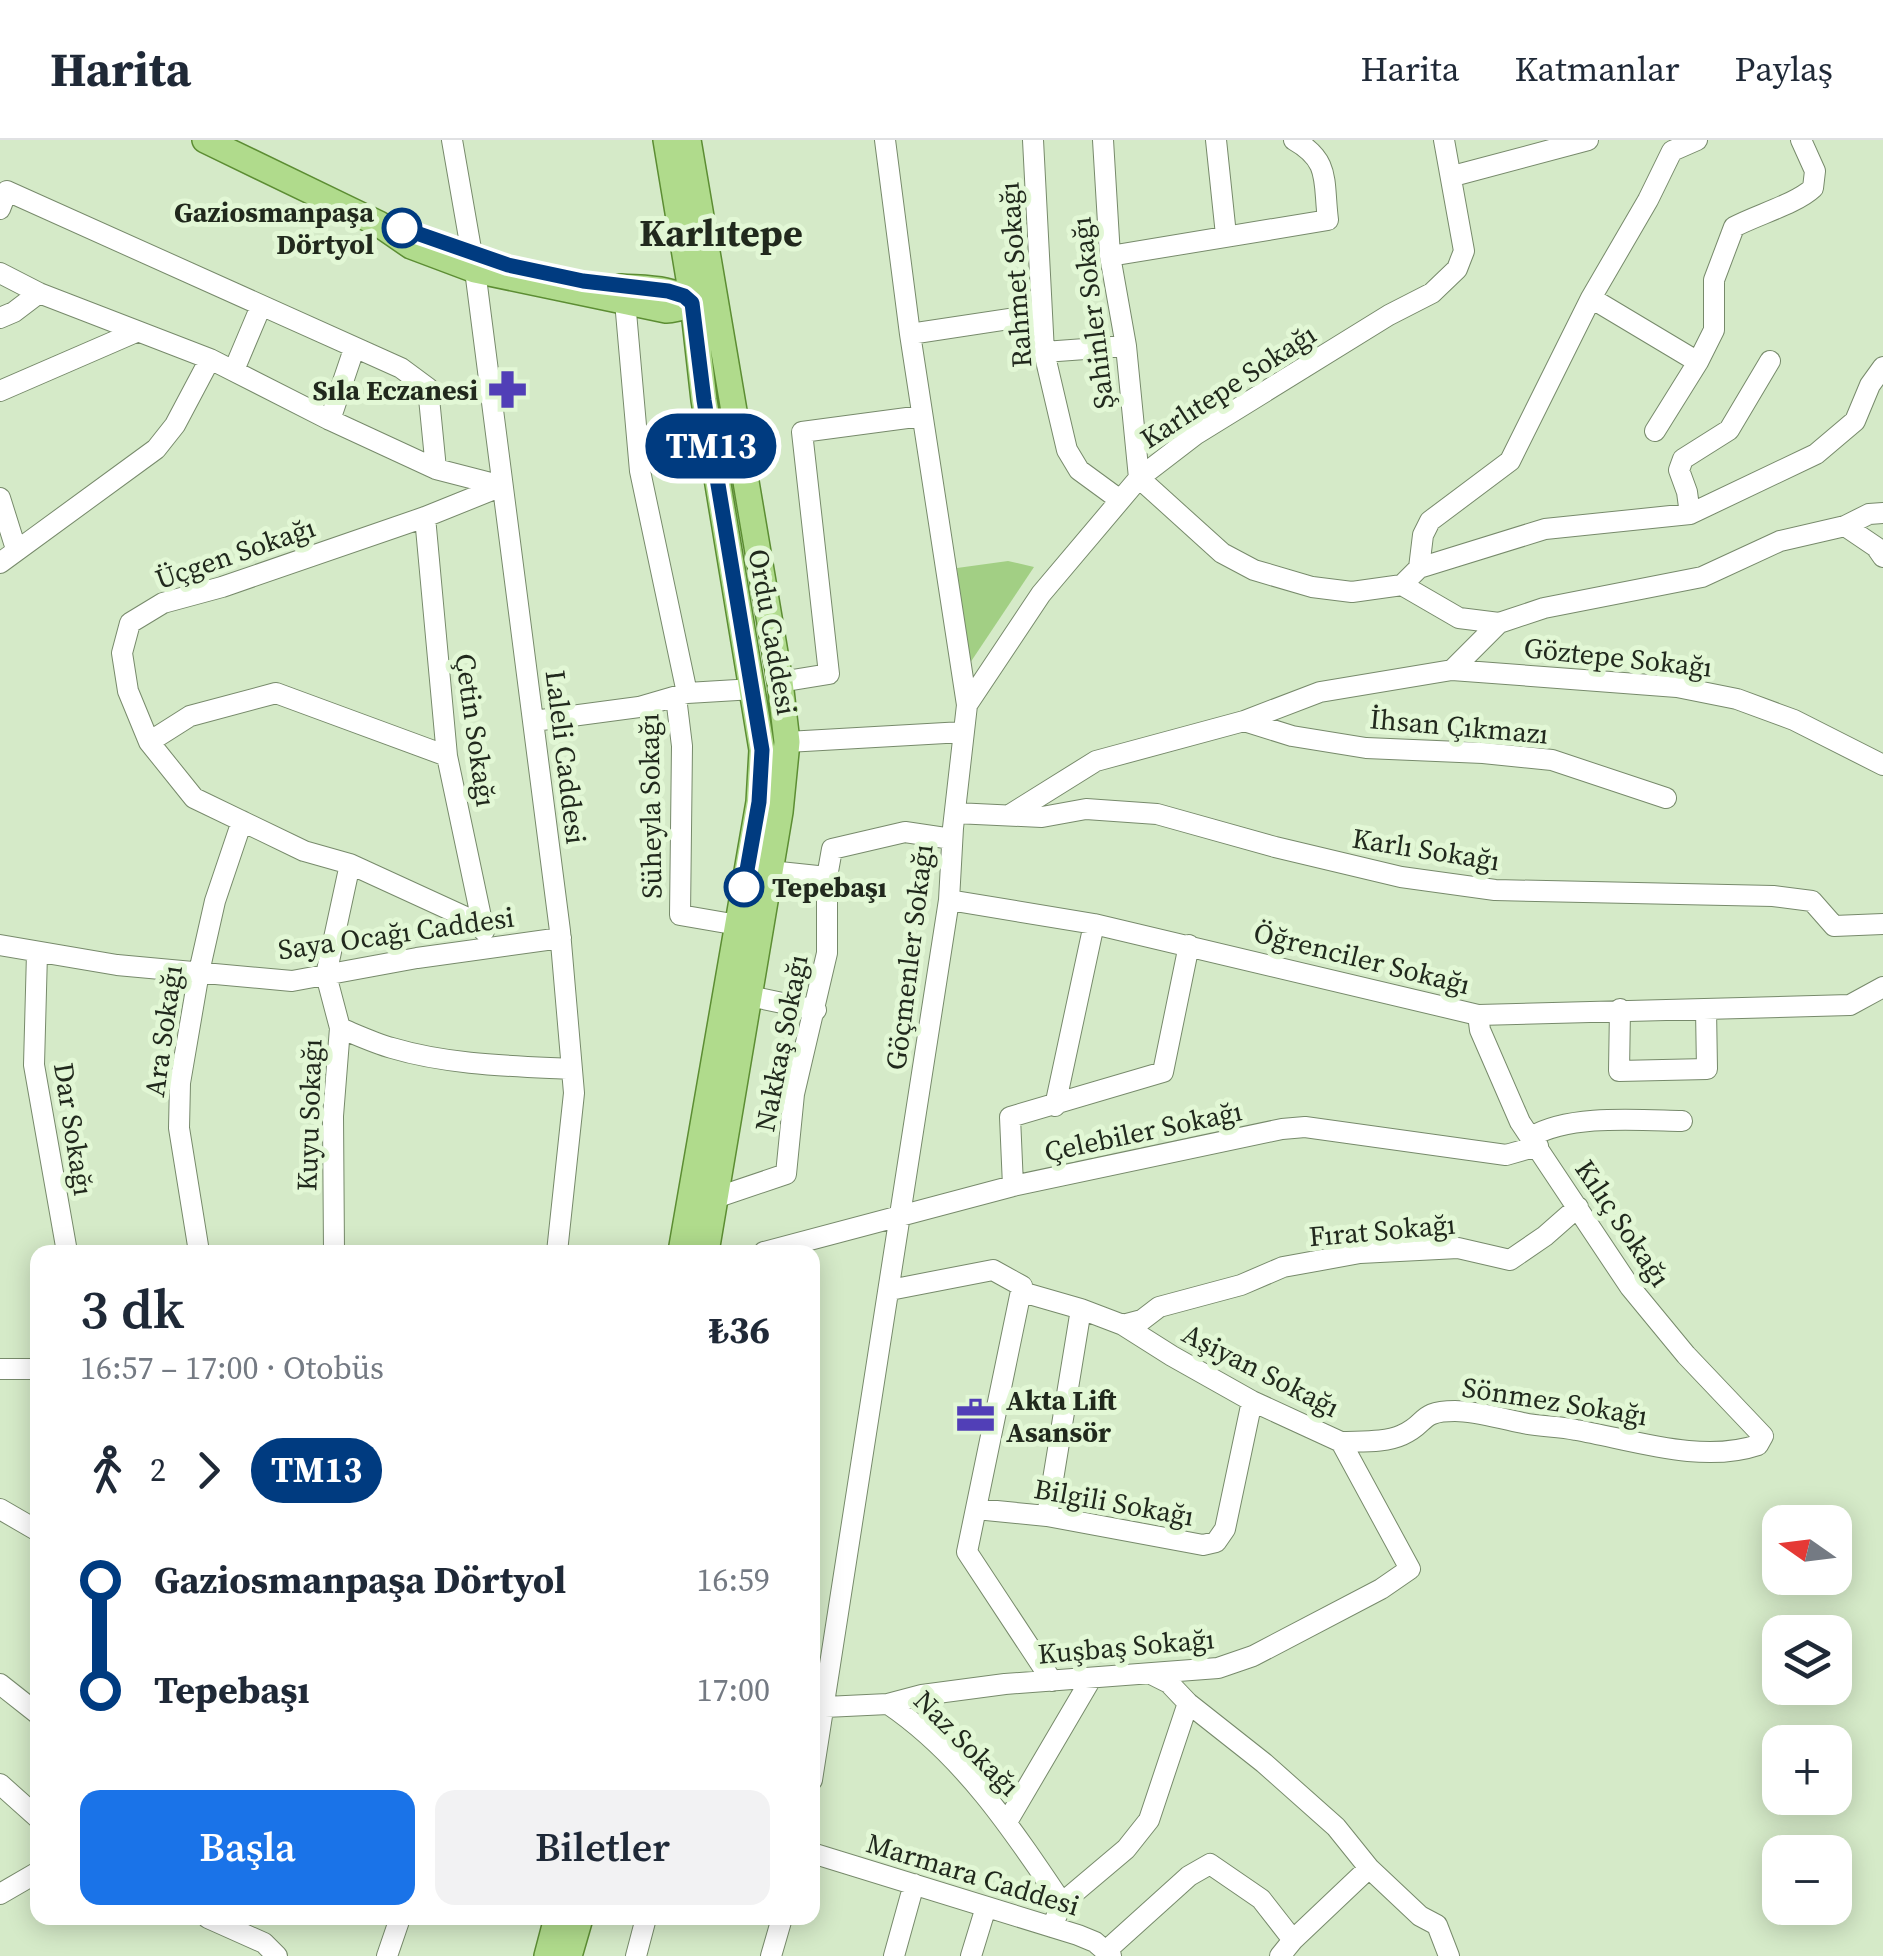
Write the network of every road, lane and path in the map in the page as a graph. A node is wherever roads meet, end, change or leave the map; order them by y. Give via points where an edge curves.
1 (205, 140) edge
2 (452, 140) edge
3 (666, 140) edge
4 (688, 140) edge
5 (885, 140) edge
6 (1033, 140) edge
7 (1103, 140) edge
8 (1216, 140) edge
9 (1294, 140) edge
10 (1444, 140) edge
11 (1588, 140) edge
12 (1696, 140) edge
13 (1801, 140) edge
14 (1453, 176) junction
15 (4, 200) edge
16 (1226, 234) junction
17 (1110, 256) junction
18 (473, 262) junction
19 (0, 273) edge
20 (39, 293) junction
21 (1591, 298) junction
22 (624, 301) junction
23 (704, 301) junction
24 (261, 306) junction
25 (1042, 314) junction
26 (0, 318) edge
27 (136, 332) junction
28 (910, 334) junction
29 (1126, 346) junction
30 (354, 349) junction
31 (1044, 352) junction
32 (210, 359) junction
33 (1770, 361) dead end
34 (1698, 362) junction
35 (1883, 368) edge
36 (234, 370) junction
37 (0, 390) edge
38 (922, 416) junction
39 (330, 420) junction
40 (1655, 431) dead end
41 (436, 469) junction
42 (1139, 478) junction
43 (502, 486) junction
44 (0, 498) edge
45 (1120, 500) junction
46 (1883, 513) edge
47 (1690, 514) junction
48 (425, 517) junction
49 (1845, 526) junction
50 (8, 556) edge
51 (1883, 557) edge
52 (1419, 568) junction
53 (1402, 585) junction
54 (1500, 622) junction
55 (1452, 670) junction
56 (780, 682) junction
57 (754, 689) junction
58 (682, 695) junction
59 (967, 705) junction
60 (534, 720) junction
61 (1244, 721) junction
62 (964, 732) junction
63 (149, 742) junction
64 (786, 742) junction
65 (447, 756) junction
66 (1883, 765) edge
67 (1666, 798) dead end
68 (955, 813) junction
69 (1011, 814) junction
70 (242, 821) junction
71 (952, 840) junction
72 (350, 864) junction
73 (827, 876) junction
74 (760, 883) junction
75 (949, 900) junction
76 (738, 924) junction
77 (1094, 924) junction
78 (1883, 924) edge
79 (483, 925) junction
80 (561, 938) junction
81 (0, 945) edge
82 (1190, 945) junction
83 (486, 948) junction
84 (37, 953) junction
85 (198, 972) junction
86 (326, 974) junction
87 (1883, 987) edge
88 (749, 996) junction
89 (1620, 1009) junction
90 (1706, 1009) junction
91 (816, 1010) junction
92 (1478, 1015) junction
93 (340, 1028) junction
94 (571, 1069) junction
95 (1055, 1106) junction
96 (1682, 1121) dead end
97 (1535, 1142) junction
98 (1013, 1186) junction
99 (715, 1198) junction
100 (1578, 1207) junction
101 (900, 1217) junction
102 (66, 1245) edge
103 (198, 1245) edge
104 (334, 1245) edge
105 (557, 1245) edge
106 (682, 1245) edge
107 (707, 1245) edge
108 (793, 1245) edge
109 (890, 1290) junction
110 (1022, 1292) junction
111 (1081, 1308) junction
112 (1123, 1325) junction
113 (0, 1369) edge
114 (30, 1370) edge
115 (1252, 1400) junction
116 (1762, 1436) joint
117 (1341, 1442) junction
118 (0, 1508) edge
119 (976, 1509) junction
120 (1047, 1516) junction
121 (30, 1526) edge
122 (1410, 1569) joint
123 (1154, 1674) junction
124 (1091, 1679) junction
125 (1052, 1682) junction
126 (0, 1684) edge
127 (1188, 1703) junction
128 (888, 1704) junction
129 (825, 1706) junction
130 (30, 1708) edge
131 (820, 1734) edge
132 (0, 1784) edge
133 (30, 1811) edge
134 (1007, 1822) junction
135 (820, 1855) edge
136 (1369, 1868) junction
137 (30, 1877) edge
138 (914, 1884) junction
139 (0, 1894) edge
140 (1062, 1903) junction
141 (986, 1907) junction
142 (224, 1925) edge
143 (395, 1925) edge
144 (555, 1925) edge
145 (578, 1925) edge
146 (644, 1925) edge
147 (780, 1925) edge
148 (1052, 1927) junction
149 (1287, 1948) edge
150 (1109, 1953) edge
151 (277, 1956) edge
152 (386, 1956) edge
153 (547, 1956) edge
154 (569, 1956) edge
155 (636, 1956) edge
156 (771, 1956) edge
157 (894, 1956) edge
158 (971, 1956) edge
159 (1449, 1956) edge

1 - 18 main road
2 - 18 street, Laleli Caddesi
3 - 23 main road, Ordu Caddesi
4 - 23 main road, Ordu Caddesi
5 - 28 street, Göçmenler Sokağı
6 - 25 street, Rahmet Sokağı
7 - 17 street, Şahinler Sokağı
8 - 16 street
9 - 16 street via 1314,152 1322,169 1328,220
10 - 14 street, Karlıtepe Sokağı
11 - 14 street
12 - 21 street via 1672,151
13 - 34 street via 1815,171 1813,188 1734,227 1714,280 1714,330
14 - 42 street, Karlıtepe Sokağı via 1464,252 1446,280 1195,435
15 - 24 street
16 - 17 street
17 - 29 street, Şahinler Sokağı
18 - 22 main road
18 - 23 main road
18 - 43 street, Laleli Caddesi
19 - 20 street
20 - 26 street
20 - 27 street
21 - 34 street
21 - 52 street via 1510,461 1430,521
22 - 23 main road via 666,310
22 - 58 street via 640,471
23 - 56 main road, Ordu Caddesi
23 - 57 main road, Ordu Caddesi via 704,400
24 - 30 street
24 - 36 street
25 - 28 street
25 - 31 street, Rahmet Sokağı
27 - 32 street
27 - 37 street
28 - 38 street, Göçmenler Sokağı
29 - 31 street
29 - 42 street, Şahinler Sokağı
30 - 39 street
30 - 41 street via 402,368 428,388
31 - 45 street, Rahmet Sokağı via 1067,450 1079,470
32 - 36 street
32 - 50 street via 156,449
33 - 47 street via 1728,430 1683,459 1678,470
34 - 40 street
35 - 47 street via 1855,422 1816,454
36 - 39 street
38 - 56 street via 802,432 828,674
38 - 59 street, Göçmenler Sokağı
39 - 41 street
41 - 43 street
42 - 45 street, Karlıtepe Sokağı
42 - 53 street via 1222,553 1254,570 1352,592
43 - 48 street, Üçgen Sokağı
43 - 60 street, Laleli Caddesi
44 - 50 street
45 - 59 street, Karlıtepe Sokağı via 1041,594
46 - 49 street
47 - 52 street via 1546,530
48 - 63 street, Üçgen Sokağı via 164,603 130,623 122,653 128,691
48 - 65 street, Çetin Sokağı
49 - 51 street
49 - 54 street via 1780,541 1702,578
52 - 53 street
53 - 54 street via 1459,618
54 - 55 street
55 - 61 street, Göztepe Sokağı via 1320,692
55 - 66 street, Göztepe Sokağı via 1677,687 1737,699
56 - 64 main road, Ordu Caddesi
57 - 58 street
57 - 74 main road, Ordu Caddesi via 762,772
58 - 60 street via 639,708
58 - 76 street, Süheyla Sokağı via 680,915
59 - 62 street, Göçmenler Sokağı
60 - 80 street, Laleli Caddesi
61 - 67 street, İhsan Çıkmazı via 1366,748 1552,760
61 - 69 street, Göztepe Sokağı via 1096,761
62 - 64 street
62 - 68 street, Göçmenler Sokağı
63 - 65 street via 190,716 276,693
63 - 70 street, Üçgen Sokağı via 194,798
64 - 74 main road, Ordu Caddesi
65 - 79 street, Çetin Sokağı
68 - 69 street, Karlı Sokağı
68 - 71 street, Göçmenler Sokağı
69 - 78 street, Karlı Sokağı via 1157,814 1401,877 1494,890 1774,896 1812,901 1834,926
70 - 72 street, Üçgen Sokağı
70 - 85 street, Ara Sokağı
71 - 73 street via 905,832 832,849
71 - 75 street, Göçmenler Sokağı
72 - 79 street, Üçgen Sokağı
72 - 86 street, Kuyu Sokağı
73 - 74 street
73 - 91 street, Nakkaş Sokağı via 828,953
74 - 76 main road, Ordu Caddesi
74 - 88 main road, Ordu Caddesi
75 - 77 street, Öğrenciler Sokağı
75 - 101 street, Göçmenler Sokağı
76 - 106 main road, Ordu Caddesi
77 - 82 street, Öğrenciler Sokağı
77 - 95 street
79 - 83 street, Çetin Sokağı
80 - 83 street, Saya Ocağı Caddesi
80 - 94 street, Laleli Caddesi
81 - 84 street, Saya Ocağı Caddesi
82 - 92 street, Öğrenciler Sokağı
82 - 95 street via 1162,1072
83 - 86 street, Saya Ocağı Caddesi
84 - 85 street, Saya Ocağı Caddesi
84 - 102 street, Dar Sokağı via 34,1065
85 - 86 street, Saya Ocağı Caddesi via 292,981
85 - 103 street, Ara Sokağı via 178,1128
86 - 93 street, Kuyu Sokağı
87 - 90 street, Öğrenciler Sokağı via 1850,1005
88 - 91 street
88 - 99 main road, Ordu Caddesi
89 - 90 street, Öğrenciler Sokağı
89 - 90 street via 1619,1070 1707,1068
89 - 92 street, Öğrenciler Sokağı
91 - 99 street, Nakkaş Sokağı via 794,1094 786,1174
92 - 97 street, Kılıç Sokağı via 1520,1122
93 - 94 street via 419,1054
93 - 104 street, Kuyu Sokağı
94 - 105 street, Laleli Caddesi
95 - 98 street via 1010,1117
96 - 97 street, Çelebiler Sokağı via 1546,1128
97 - 98 street, Çelebiler Sokağı via 1526,1152 1506,1155 1306,1127
97 - 100 street, Kılıç Sokağı
98 - 101 street, Çelebiler Sokağı
99 - 107 main road, Ordu Caddesi
100 - 112 street, Fırat Sokağı via 1510,1260 1458,1248 1341,1257 1283,1267
100 - 116 street, Kılıç Sokağı via 1630,1287
101 - 108 street, Çelebiler Sokağı
101 - 109 street, Göçmenler Sokağı
109 - 110 street, Aşiyan Sokağı via 993,1270
109 - 129 street, Göçmenler Sokağı
110 - 111 street, Aşiyan Sokağı
110 - 119 street
111 - 112 street, Aşiyan Sokağı
111 - 120 street
112 - 115 street, Aşiyan Sokağı
113 - 114 street
115 - 117 street, Aşiyan Sokağı
115 - 120 street, Bilgili Sokağı via 1225,1529 1216,1542
116 - 117 street, Sönmez Sokağı via 1742,1451 1699,1450 1461,1411 1434,1412 1398,1437
117 - 122 street, Aşiyan Sokağı
118 - 121 street
119 - 120 street, Bilgili Sokağı
119 - 125 street via 967,1552
122 - 123 street, Kuşbaş Sokağı via 1253,1656 1218,1668
123 - 124 street, Kuşbaş Sokağı
123 - 127 street
124 - 125 street, Kuşbaş Sokağı
124 - 134 street, Naz Sokağı
125 - 128 street, Kuşbaş Sokağı
126 - 130 street
127 - 136 street via 1336,1827
127 - 140 street via 1148,1820
128 - 129 street, Kuşbaş Sokağı
128 - 134 street, Naz Sokağı via 914,1722
129 - 131 street, Göçmenler Sokağı
132 - 133 street
134 - 140 street, Naz Sokağı
135 - 138 street, Marmara Caddesi
136 - 149 street
136 - 159 street via 1437,1926
137 - 139 street
138 - 141 street, Marmara Caddesi
138 - 157 street
140 - 148 street
141 - 148 street, Marmara Caddesi
141 - 158 street
142 - 151 street via 264,1942
143 - 152 street
144 - 153 main road
145 - 154 main road
146 - 155 street
147 - 156 street
148 - 150 street, Marmara Caddesi
149 - 150 street via 1261,1899 1210,1864 1188,1876

